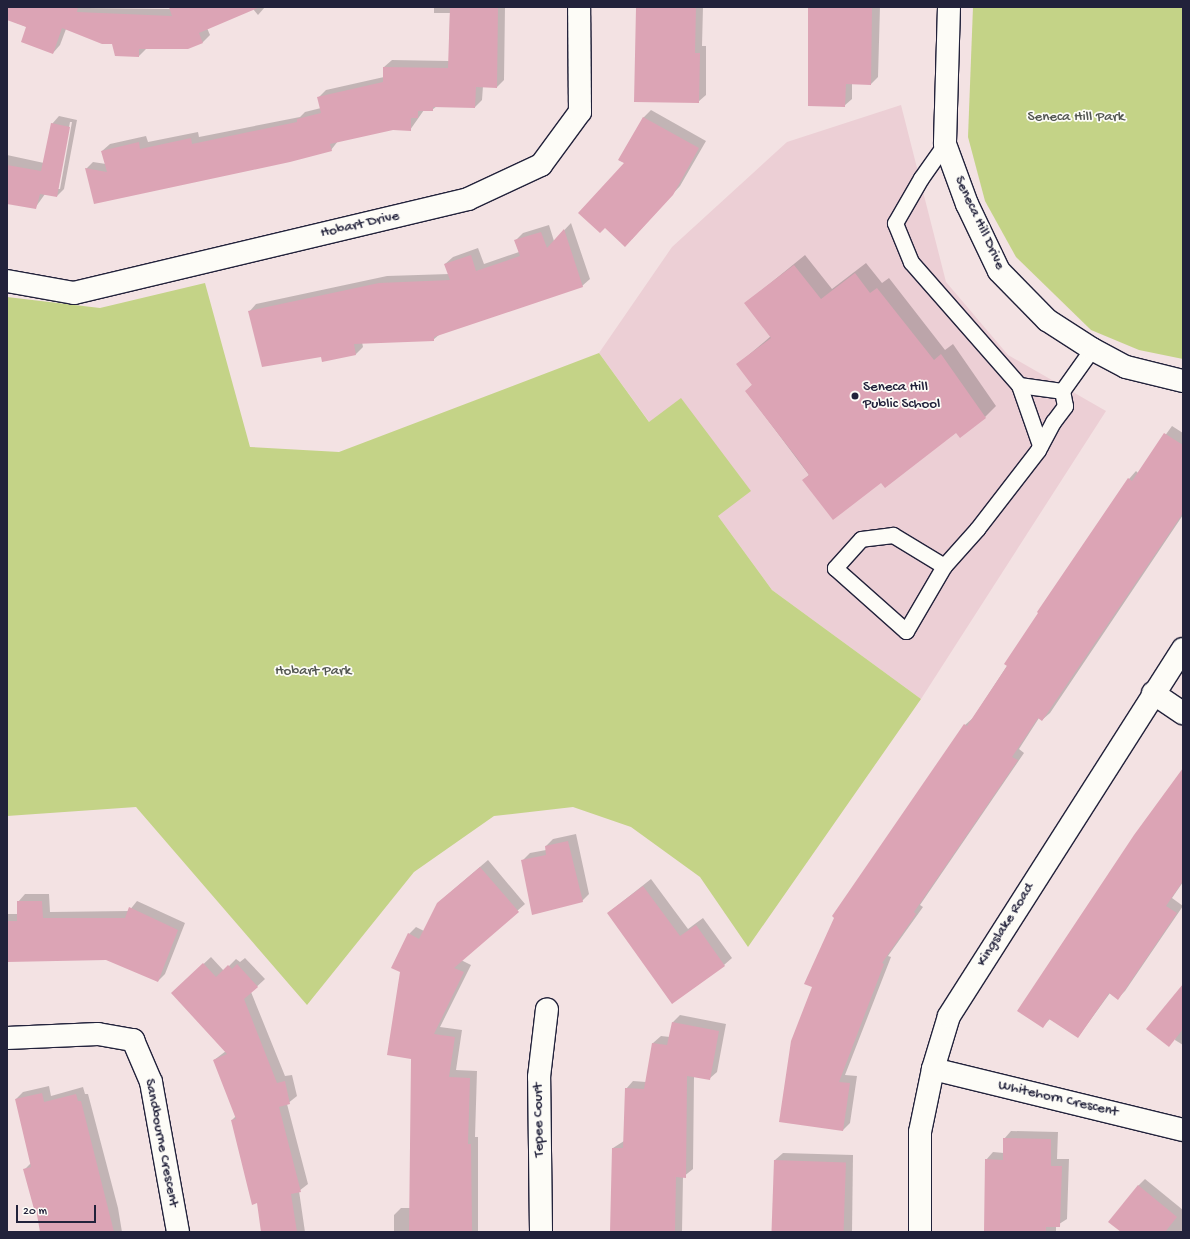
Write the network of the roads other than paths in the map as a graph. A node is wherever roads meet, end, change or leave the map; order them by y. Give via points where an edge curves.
1 (579, 7) edge
2 (949, 7) edge
3 (945, 144) junction
4 (7, 281) edge
5 (1092, 349) junction
6 (1183, 381) edge
7 (1019, 385) junction
8 (1062, 391) junction
9 (1040, 445) junction
10 (944, 566) junction
11 (1183, 649) edge
12 (1153, 693) junction
13 (1183, 713) edge
14 (547, 1009) dead end
15 (7, 1038) edge
16 (933, 1069) junction
17 (1183, 1130) edge
18 (178, 1232) edge
19 (541, 1232) edge
20 (920, 1232) edge

1 - 4 street, Hobart Drive via 580,112 541,166 468,199 74,292
2 - 3 street, Seneca Hill Drive
3 - 5 street, Seneca Hill Drive via 967,204 999,271 1047,320
3 - 7 lane via 921,178 895,223 911,262
5 - 6 street, Seneca Hill Drive via 1126,367
5 - 8 lane
7 - 8 lane
7 - 9 lane
8 - 9 lane via 1066,406
9 - 10 lane via 977,529
10 - 10 lane via 906,631 835,568 861,539 893,535
11 - 12 street, Kingslake Road
12 - 13 street
12 - 16 street, Kingslake Road via 949,1016
14 - 19 street, Tepee Court via 539,1077
15 - 18 street, Sandbourne Crescent via 98,1034 133,1040 151,1082
16 - 17 street, Whitehorn Crescent
16 - 20 street, Kingslake Road via 920,1132

